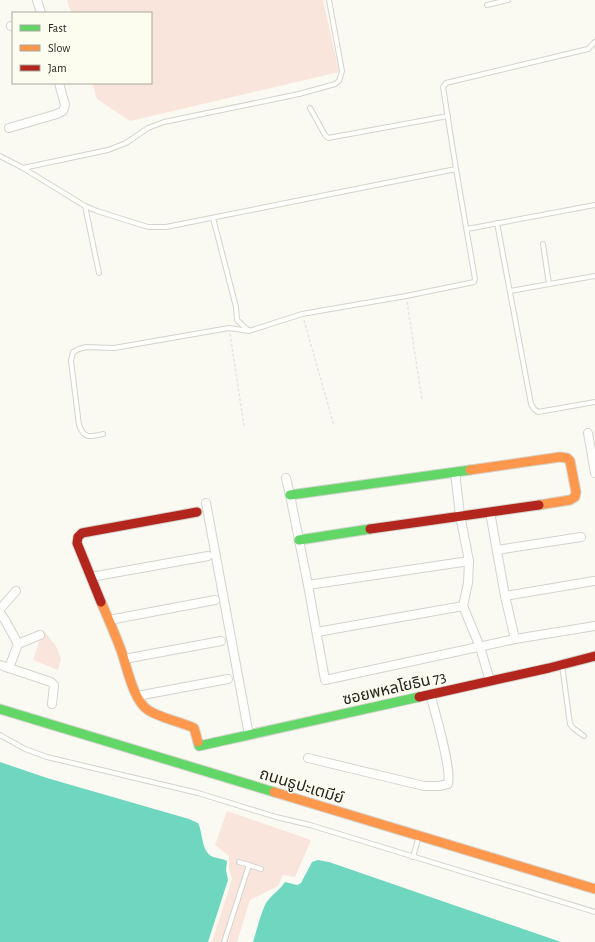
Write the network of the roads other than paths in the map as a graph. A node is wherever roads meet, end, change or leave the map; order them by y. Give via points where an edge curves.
1 (37, 0) edge
2 (329, 0) edge
3 (508, 0) edge
4 (487, 5) dead end
5 (41, 12) edge
6 (595, 42) edge
7 (59, 84) edge
8 (310, 108) dead end
9 (448, 116) junction
10 (10, 128) dead end
11 (0, 156) edge
12 (23, 168) junction
13 (456, 169) junction
14 (595, 205) edge
15 (85, 206) junction
16 (213, 218) junction
17 (498, 223) junction
18 (466, 229) junction
19 (543, 244) dead end
20 (99, 273) dead end
21 (595, 276) edge
22 (549, 284) junction
23 (510, 291) junction
24 (249, 331) junction
25 (595, 402) edge
26 (588, 433) dead end
27 (103, 434) dead end
28 (593, 450) edge
29 (455, 472) junction
30 (595, 473) edge
31 (286, 478) dead end
32 (290, 495) junction
33 (206, 503) dead end
34 (197, 512) dead end
35 (490, 512) junction
36 (460, 516) junction
37 (581, 537) dead end
38 (299, 540) junction
39 (496, 550) junction
40 (208, 556) dead end
41 (469, 561) junction
42 (91, 577) junction
43 (594, 581) dead end
44 (308, 585) junction
45 (16, 590) dead end
46 (505, 596) junction
47 (215, 600) dead end
48 (464, 606) junction
49 (0, 609) edge
50 (0, 613) edge
51 (109, 620) junction
52 (595, 626) edge
53 (317, 632) junction
54 (40, 635) dead end
55 (515, 639) junction
56 (221, 641) dead end
57 (18, 644) junction
58 (480, 647) junction
59 (595, 656) edge
60 (124, 659) junction
61 (0, 665) edge
62 (562, 665) junction
63 (9, 668) junction
64 (228, 678) dead end
65 (490, 681) junction
66 (430, 694) junction
67 (137, 696) junction
68 (52, 704) dead end
69 (0, 709) edge
70 (0, 735) edge
71 (249, 735) junction
72 (584, 736) dead end
73 (308, 758) dead end
74 (419, 836) junction
75 (413, 857) junction
76 (239, 862) dead end
77 (249, 865) junction
78 (261, 869) dead end
79 (595, 889) edge
80 (595, 912) edge
81 (224, 942) edge

1 - 5 street
2 - 12 lane via 342,71 335,84 164,122 108,150
3 - 4 lane
6 - 9 lane via 588,49 446,83 443,92
7 - 10 street via 65,105 64,111
8 - 9 lane via 328,138
9 - 13 lane
11 - 12 lane
12 - 15 lane
13 - 16 lane
13 - 18 lane
14 - 17 lane
15 - 16 lane via 148,227 166,227
15 - 20 lane
16 - 24 lane via 236,307 237,320
17 - 18 lane
17 - 23 lane
18 - 24 lane via 474,282 302,314
19 - 22 lane
21 - 22 lane
22 - 23 lane
23 - 25 lane via 534,409 538,412
24 - 27 lane via 229,328 114,348 75,350 71,361 79,425 85,436
26 - 28 street
28 - 30 street
29 - 32 street
29 - 35 street via 560,456 570,461 575,497 570,500
29 - 36 street
31 - 32 street
32 - 38 street
33 - 71 street
34 - 42 street via 82,533 77,543
35 - 36 street
35 - 39 street
36 - 38 street
36 - 41 street
37 - 39 street
38 - 44 street
39 - 46 street
40 - 42 street
41 - 44 street
41 - 48 street
42 - 51 street
43 - 46 street
44 - 53 street
45 - 49 street
46 - 55 street
47 - 51 street
48 - 53 street
48 - 58 street
50 - 57 street
51 - 60 street
52 - 55 street
53 - 58 street via 325,680
54 - 57 street
55 - 58 street
56 - 60 street
57 - 63 street
58 - 65 street
59 - 62 street, ซอยพหลโยธิน 73
60 - 67 street
61 - 63 street
62 - 65 street, ซอยพหลโยธิน 73
62 - 72 lane via 570,724
63 - 68 street via 51,682 54,685
64 - 67 street
65 - 66 street, ซอยพหลโยธิน 73
66 - 71 street, ซอยพหลโยธิน 73
66 - 73 street via 450,778 448,784 424,786
67 - 71 street, ซอยพหลโยธิน 73 via 143,706 151,712 194,728 200,746
69 - 74 street, ถนนธูปะเตมีย์
70 - 75 lane via 25,749 58,760 198,794
74 - 75 lane
74 - 79 street, ถนนธูปะเตมีย์
75 - 80 lane
76 - 77 lane
77 - 78 lane
77 - 81 lane

